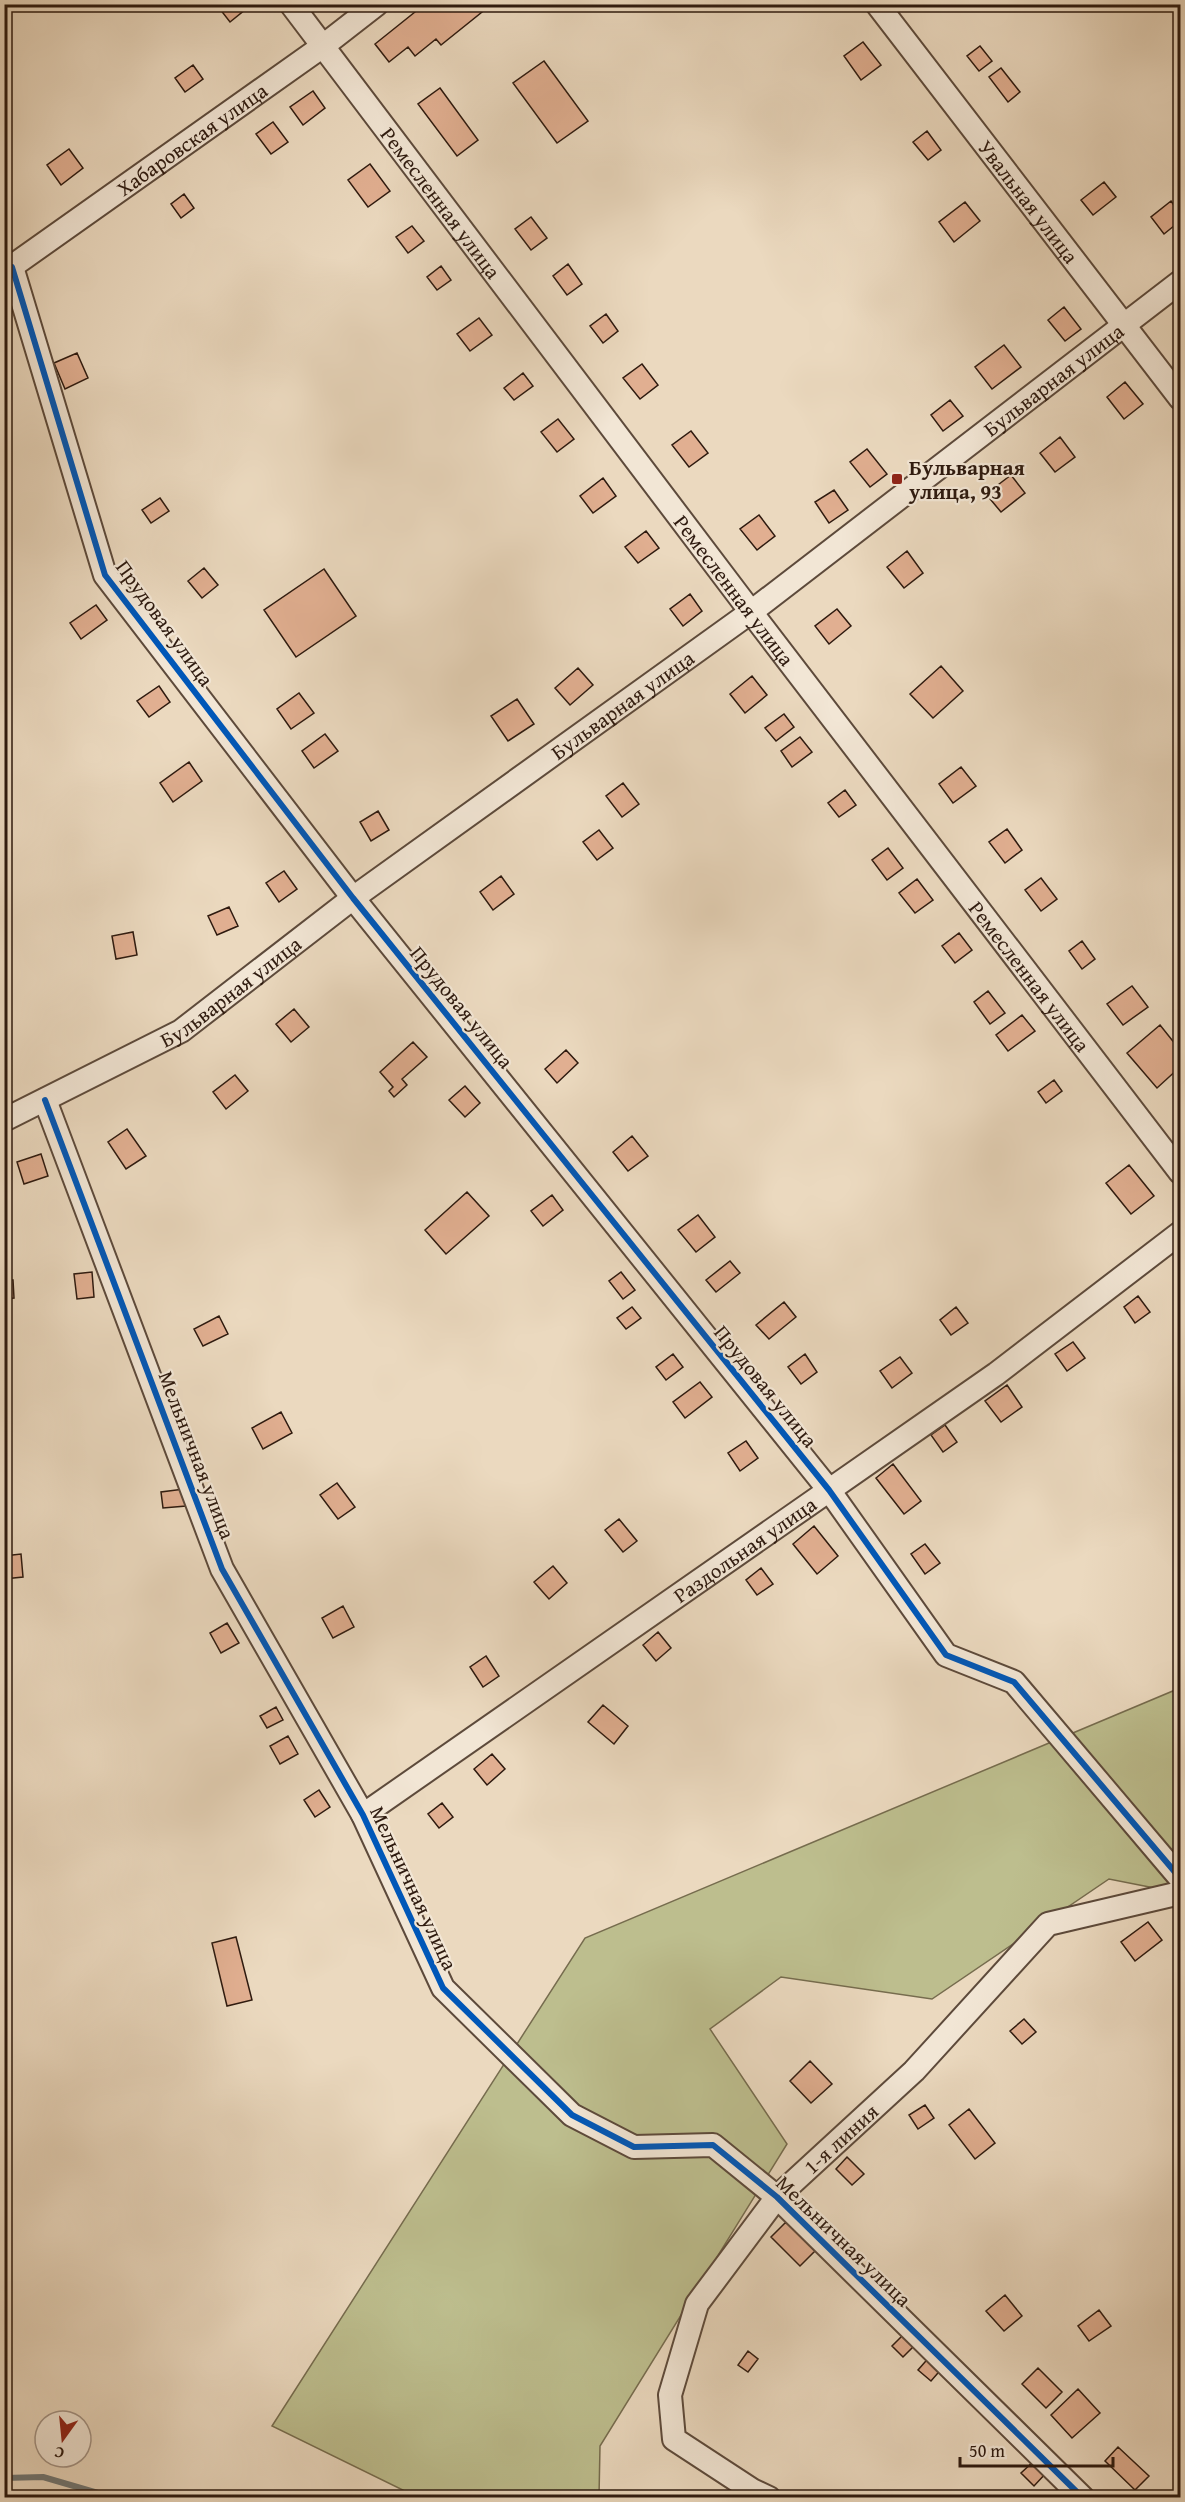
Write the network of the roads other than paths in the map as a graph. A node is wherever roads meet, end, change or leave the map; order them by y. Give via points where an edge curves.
1 (291, 4) edge
2 (377, 4) edge
3 (877, 4) edge
4 (322, 46) junction
5 (8, 269) edge
6 (1180, 282) edge
7 (1124, 324) junction
8 (1180, 398) edge
9 (751, 612) junction
10 (353, 898) junction
11 (45, 1100) junction
12 (4, 1120) edge
13 (1180, 1172) edge
14 (1180, 1233) edge
15 (829, 1490) junction
16 (363, 1815) junction
17 (1180, 1878) edge
18 (1180, 1893) edge
19 (777, 2197) junction
20 (769, 2498) edge
21 (1083, 2498) edge

1 - 4 street, Ремесленная улица
2 - 4 street, Хабаровская улица
3 - 7 street, Увальная улица
4 - 5 street, Хабаровская улица
4 - 9 street, Ремесленная улица
5 - 10 street, Прудовая улица via 105,575
6 - 7 street, Бульварная улица
7 - 8 street, Увальная улица
7 - 9 street, Бульварная улица
9 - 10 street, Бульварная улица
9 - 13 street, Ремесленная улица
10 - 11 street, Бульварная улица via 181,1030
10 - 15 street, Прудовая улица
11 - 12 street, Бульварная улица
11 - 16 street, Мельничная улица via 222,1569
14 - 15 street, Раздольная улица via 996,1374
15 - 16 street, Раздольная улица
15 - 17 street, Прудовая улица via 946,1655 1014,1682
16 - 19 street, Мельничная улица via 443,1988 572,2115 634,2147 713,2145
18 - 19 street, 1-я линия via 1048,1924 914,2071
19 - 20 street, 1-я линия via 697,2304 670,2395 674,2439
19 - 21 street, Мельничная улица

